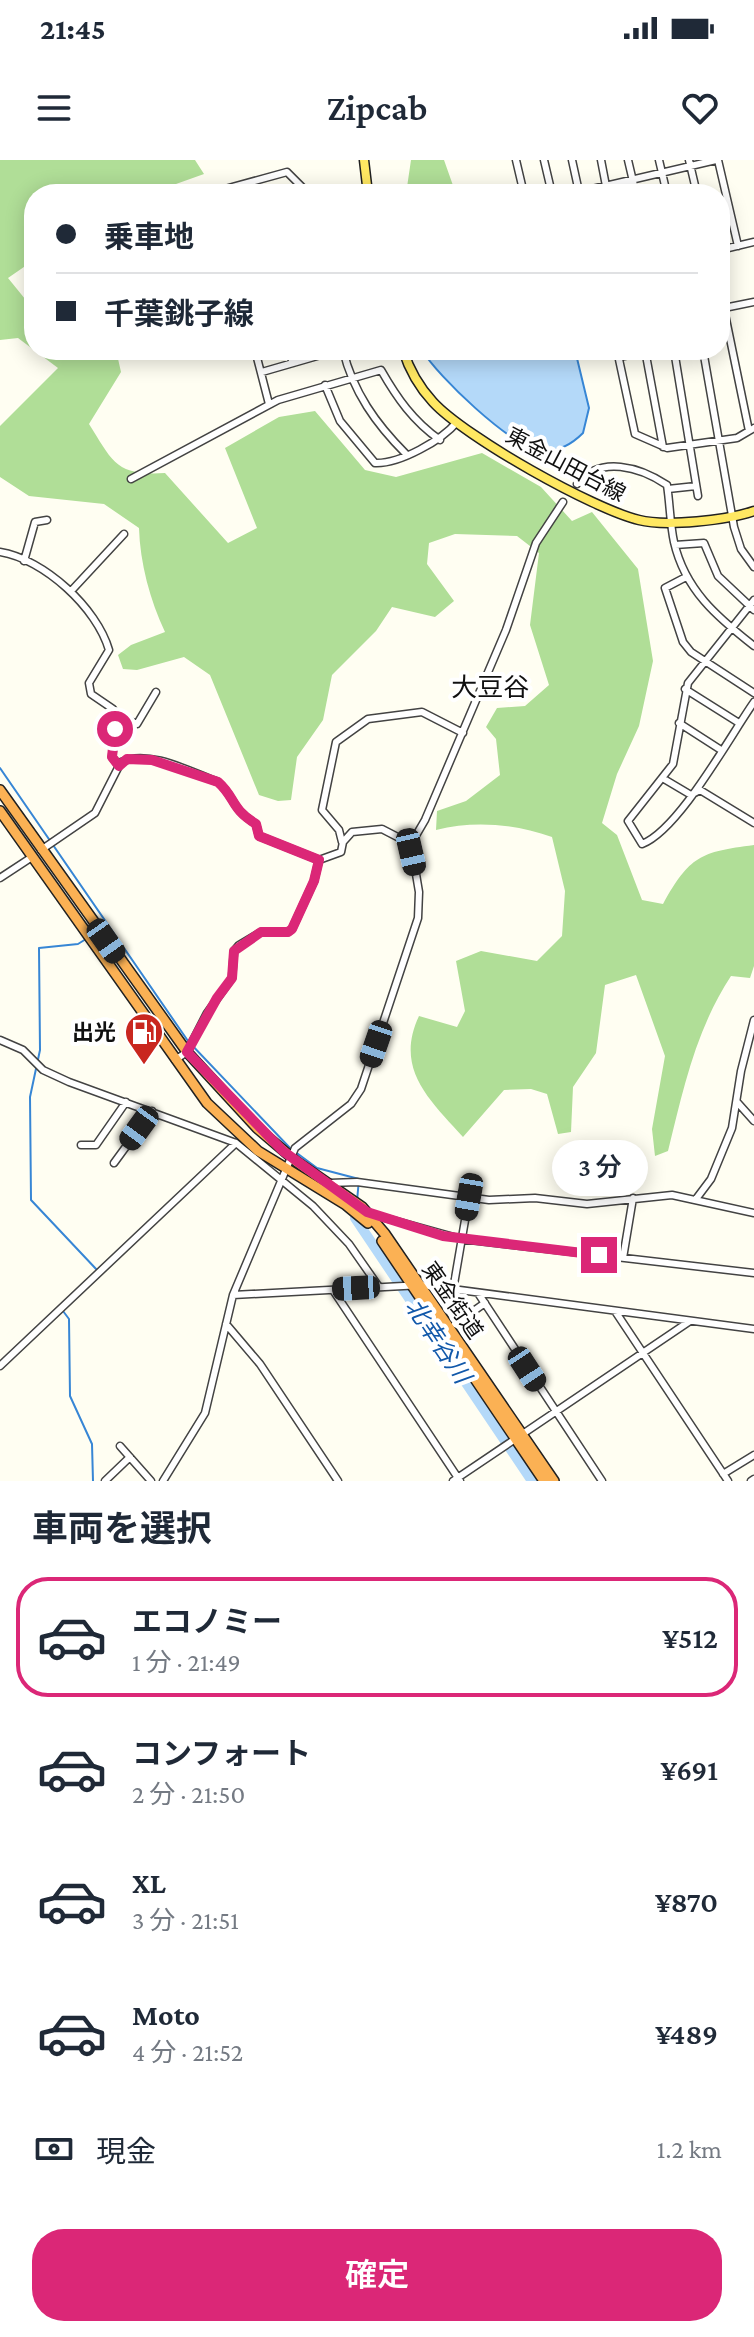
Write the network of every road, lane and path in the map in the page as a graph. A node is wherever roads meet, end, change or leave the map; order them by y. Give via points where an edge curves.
1 (364, 160) edge
2 (516, 160) edge
3 (544, 160) edge
4 (572, 160) edge
5 (601, 160) edge
6 (628, 160) edge
7 (659, 160) edge
8 (717, 160) edge
9 (690, 163) edge
10 (662, 173) junction
11 (633, 179) junction
12 (243, 184) edge
13 (299, 184) edge
14 (367, 184) edge
15 (522, 184) edge
16 (550, 184) edge
17 (577, 184) edge
18 (606, 184) edge
19 (614, 184) edge
20 (634, 184) edge
21 (665, 184) edge
22 (695, 184) edge
23 (723, 184) edge
24 (730, 213) edge
25 (754, 242) edge
26 (738, 246) junction
27 (730, 248) edge
28 (754, 302) edge
29 (730, 307) edge
30 (730, 335) edge
31 (258, 360) edge
32 (292, 360) edge
33 (300, 360) edge
34 (345, 360) edge
35 (408, 360) edge
36 (619, 360) edge
37 (650, 360) edge
38 (676, 360) edge
39 (705, 360) edge
40 (293, 363) junction
41 (262, 372) junction
42 (351, 378) junction
43 (325, 385) junction
44 (754, 393) edge
45 (744, 399) junction
46 (269, 404) junction
47 (457, 422) junction
48 (751, 430) edge
49 (440, 440) junction
50 (720, 441) junction
51 (691, 446) junction
52 (663, 447) junction
53 (406, 454) junction
54 (131, 479) dead end
55 (577, 484) dead end
56 (696, 486) junction
57 (668, 489) junction
58 (698, 496) dead end
59 (563, 502) dead end
60 (754, 511) edge
61 (732, 517) junction
62 (47, 520) dead end
63 (670, 521) junction
64 (124, 534) dead end
65 (675, 545) junction
66 (0, 552) edge
67 (24, 561) junction
68 (754, 567) edge
69 (686, 577) junction
70 (72, 590) junction
71 (752, 605) edge
72 (731, 628) junction
73 (754, 646) edge
74 (704, 662) junction
75 (685, 689) junction
76 (156, 692) dead end
77 (754, 693) edge
78 (754, 702) edge
79 (117, 716) junction
80 (679, 723) junction
81 (739, 723) junction
82 (463, 733) junction
83 (721, 750) junction
84 (119, 766) junction
85 (664, 779) junction
86 (0, 790) edge
87 (691, 795) junction
88 (0, 811) edge
89 (754, 823) edge
90 (343, 842) junction
91 (411, 844) junction
92 (41, 850) junction
93 (32, 857) junction
94 (319, 860) junction
95 (0, 878) edge
96 (754, 1020) edge
97 (0, 1040) edge
98 (187, 1052) junction
99 (174, 1060) junction
100 (126, 1102) junction
101 (737, 1102) junction
102 (152, 1111) junction
103 (754, 1121) edge
104 (228, 1125) junction
105 (221, 1135) junction
106 (236, 1143) junction
107 (81, 1145) dead end
108 (291, 1157) junction
109 (114, 1163) dead end
110 (285, 1169) junction
111 (281, 1180) junction
112 (326, 1184) junction
113 (469, 1197) junction
114 (633, 1198) junction
115 (696, 1199) junction
116 (367, 1212) junction
117 (754, 1213) edge
118 (401, 1225) junction
119 (382, 1236) junction
120 (461, 1239) junction
121 (623, 1258) junction
122 (754, 1273) edge
123 (417, 1285) junction
124 (379, 1287) junction
125 (333, 1290) junction
126 (453, 1290) junction
127 (478, 1293) junction
128 (233, 1295) junction
129 (485, 1303) junction
130 (615, 1311) junction
131 (690, 1321) junction
132 (226, 1324) junction
133 (455, 1324) dead end
134 (754, 1329) edge
135 (644, 1355) junction
136 (0, 1366) edge
137 (556, 1413) junction
138 (520, 1437) junction
139 (120, 1446) dead end
140 (754, 1455) edge
141 (130, 1457) junction
142 (725, 1478) edge
143 (457, 1480) edge
144 (105, 1481) edge
145 (151, 1481) edge
146 (163, 1481) edge
147 (338, 1481) edge
148 (544, 1481) edge
149 (554, 1481) edge
150 (602, 1481) edge

1 - 14 main road
2 - 15 street
3 - 16 street
4 - 17 street
5 - 18 street
6 - 11 street
7 - 10 street
8 - 9 street
8 - 23 street
9 - 10 street
9 - 22 street
10 - 11 street
10 - 21 street
11 - 19 street
11 - 20 street
12 - 13 street via 287,172
24 - 26 street
25 - 26 street
26 - 27 street
28 - 29 street
30 - 45 street
31 - 41 street
32 - 40 street
33 - 40 street
34 - 42 street
35 - 47 main road, 東金山田台線 via 424,391
36 - 52 street via 635,434
37 - 52 street
38 - 51 street
39 - 50 street
40 - 41 street
41 - 46 street
42 - 43 street
42 - 49 street via 381,370 399,401
42 - 53 street via 372,416
43 - 46 street
43 - 53 street via 340,421 370,459 382,463
44 - 45 street
45 - 48 street
46 - 54 street
47 - 49 street
47 - 63 main road, 東金山田台線 via 585,498 642,521
48 - 50 street
49 - 53 street
50 - 51 street
50 - 61 street
51 - 52 street
51 - 56 street
55 - 57 street via 590,472 629,466
56 - 57 street
56 - 58 street
57 - 63 street
59 - 82 street via 536,543
60 - 61 main road, 東金山田台線
61 - 63 main road, 東金山田台線
61 - 68 street via 741,549
62 - 67 street via 32,526
63 - 65 street
64 - 70 street
65 - 69 street
65 - 71 street via 704,543 718,576
66 - 67 street
67 - 70 street
69 - 72 street via 712,613
69 - 74 street via 665,588 683,642
70 - 79 street via 109,650 89,683 91,694
71 - 72 street
72 - 73 street
72 - 74 street
74 - 75 street
74 - 77 street
75 - 80 street
75 - 81 street
76 - 79 street via 137,724
78 - 81 street
79 - 84 street via 112,757
80 - 83 street
80 - 85 street via 678,748
81 - 83 street
82 - 90 street via 422,712 368,719 336,742 322,810
82 - 91 street
83 - 87 street
84 - 92 street via 95,813
84 - 94 street via 127,759 152,760 218,782 235,810 256,824 259,836
85 - 87 street
85 - 87 street via 628,821 642,844 652,840
86 - 92 highway, 東金街道
87 - 89 street via 700,790
88 - 93 highway, 東金街道
90 - 91 street via 352,832 374,828
90 - 94 street via 341,852
91 - 108 street via 418,918 361,1089
92 - 93 highway
92 - 98 highway, 東金街道
93 - 95 street
93 - 99 highway, 東金街道
94 - 98 street via 292,929 261,932 234,951 232,978
96 - 101 street
97 - 100 street via 23,1050 43,1070
98 - 99 street
98 - 108 highway, 東金街道
99 - 104 highway, 東金街道
100 - 102 street
100 - 107 street via 96,1145
101 - 103 street
101 - 115 street via 719,1162
102 - 105 street
102 - 109 street
104 - 105 street
104 - 110 highway, 東金街道
105 - 106 street
106 - 111 street
106 - 136 street
108 - 110 street
108 - 112 highway, 東金街道
110 - 111 street
110 - 119 highway, 東金街道 via 354,1210
111 - 124 street via 349,1244
111 - 128 street
112 - 113 street via 357,1182
112 - 116 highway, 東金街道
113 - 114 street via 587,1204
113 - 120 street
114 - 115 street
114 - 121 street
115 - 117 street
116 - 118 street
116 - 119 highway, 東金街道
118 - 119 street
118 - 120 street
119 - 123 highway, 東金街道
120 - 121 street
120 - 126 street
121 - 122 street
123 - 124 street
123 - 126 street
123 - 138 highway, 東金街道
124 - 125 street
125 - 128 street
125 - 143 street
126 - 127 street
127 - 129 street
127 - 130 street
128 - 132 street
129 - 133 street
129 - 137 street
130 - 131 street
130 - 135 street
131 - 134 street
131 - 135 street
132 - 146 street via 205,1413
132 - 147 street via 260,1364
135 - 137 street
135 - 142 street
137 - 138 street
137 - 150 street
138 - 143 street
138 - 148 highway, 東金街道
138 - 149 highway, 東金街道
139 - 141 street
140 - 142 street
141 - 144 street
141 - 145 street

